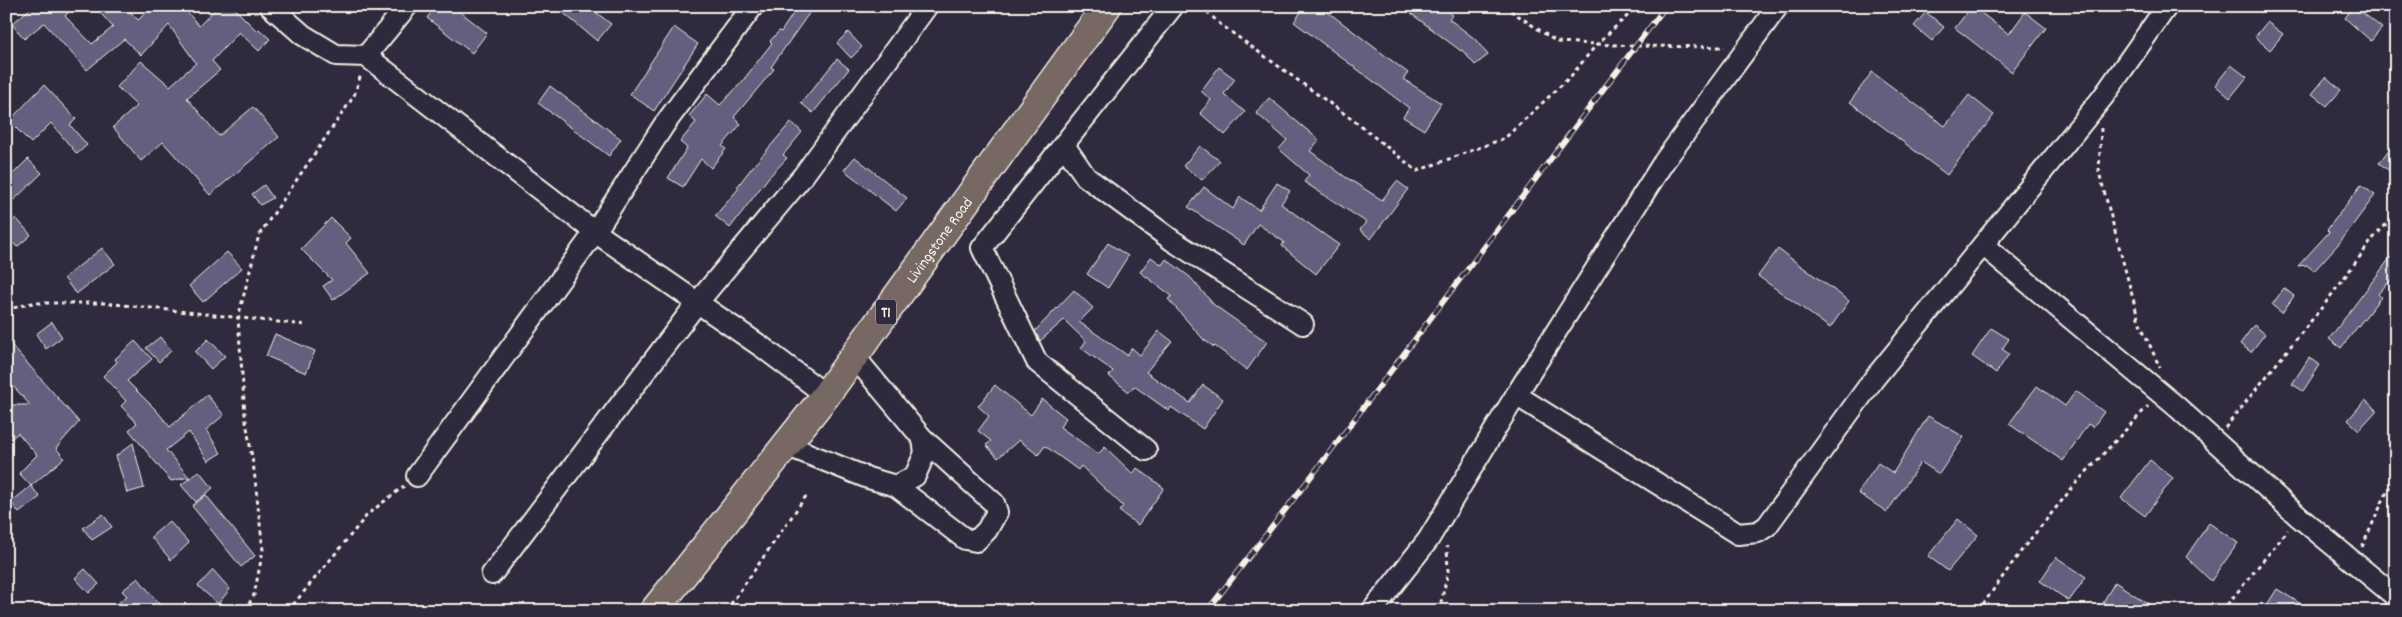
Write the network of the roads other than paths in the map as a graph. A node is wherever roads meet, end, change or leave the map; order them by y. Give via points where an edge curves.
1 (270, 6) edge
2 (407, 6) edge
3 (752, 6) edge
4 (927, 6) edge
5 (1107, 6) edge
6 (1173, 6) edge
7 (1778, 6) edge
8 (2166, 6) edge
9 (366, 56) junction
10 (1064, 145) junction
11 (595, 232) junction
12 (1983, 244) junction
13 (697, 303) junction
14 (1303, 324) dead end
15 (854, 356) junction
16 (826, 395) junction
17 (1516, 395) junction
18 (923, 439) junction
19 (786, 445) junction
20 (1146, 450) dead end
21 (417, 476) road end
22 (896, 486) junction
23 (492, 574) dead end
24 (2396, 597) edge
25 (654, 611) edge
26 (1372, 611) edge

1 - 9 street via 303,35 336,55
2 - 9 street
3 - 11 street via 664,125
4 - 13 street via 803,176
5 - 15 highway, Livingstone Road / T1
6 - 10 street
7 - 17 street via 1664,163
8 - 12 street via 2102,97
9 - 11 street
10 - 14 street via 1086,177 1173,241
10 - 20 street via 982,248 1037,362
11 - 13 street
11 - 21 street
12 - 17 street via 1874,380 1767,526 1758,532 1738,534
12 - 24 street
13 - 16 street
13 - 23 street
15 - 16 highway, Livingstone Road / T1
15 - 18 street
16 - 19 highway, Livingstone Road / T1
17 - 26 street via 1428,540
18 - 22 street via 925,453 914,476
18 - 22 street via 994,503 996,512 987,530 976,541 965,539
19 - 22 street
19 - 25 highway, Livingstone Road / T1

